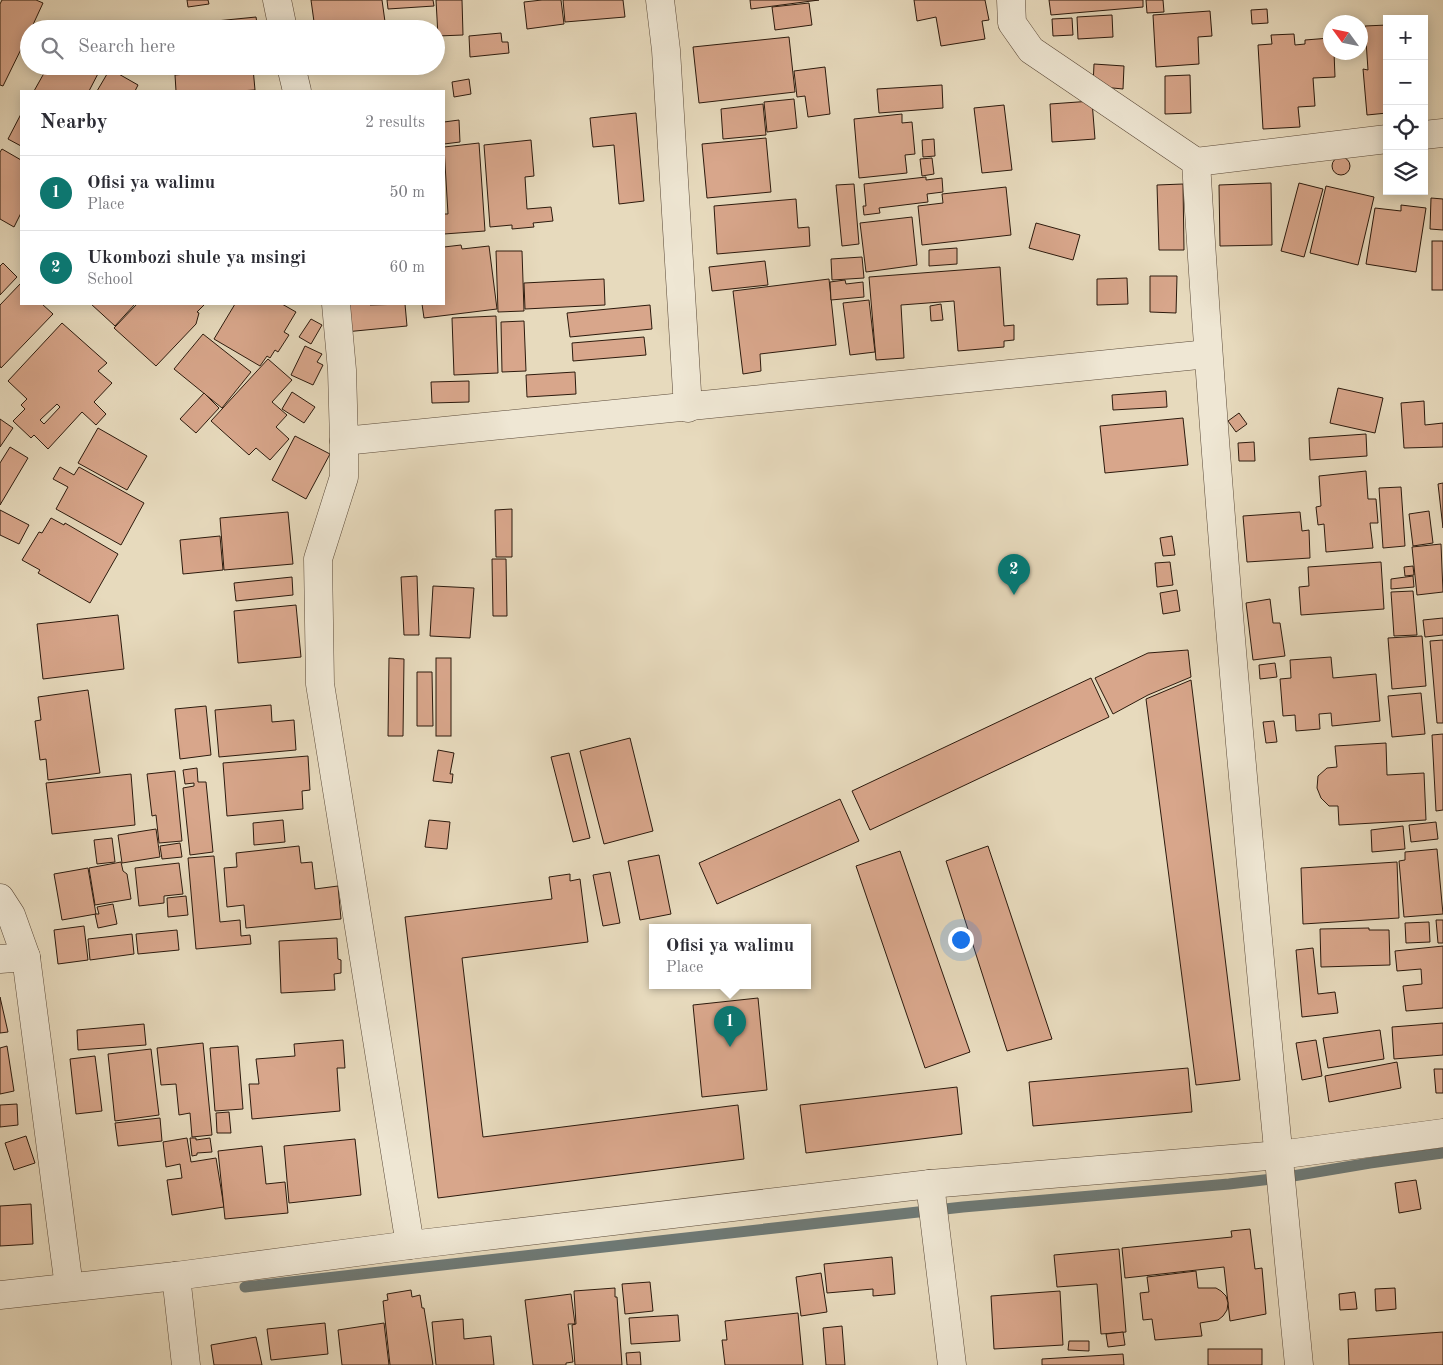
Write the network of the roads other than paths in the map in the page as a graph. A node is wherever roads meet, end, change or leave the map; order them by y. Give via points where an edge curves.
1 (277, 0) edge
2 (660, 0) edge
3 (1011, 0) edge
4 (281, 20) edge
5 (293, 75) edge
6 (297, 90) edge
7 (1443, 133) edge
8 (1428, 135) edge
9 (1383, 139) edge
10 (1196, 162) junction
11 (336, 305) edge
12 (1208, 354) junction
13 (688, 408) junction
14 (344, 441) junction
15 (0, 898) edge
16 (13, 958) edge
17 (1443, 1133) edge
18 (1279, 1155) junction
19 (930, 1184) junction
20 (410, 1245) junction
21 (176, 1276) junction
22 (69, 1287) junction
23 (0, 1295) edge
24 (186, 1365) edge
25 (952, 1365) edge
26 (1300, 1365) edge

1 - 4 street
2 - 13 street via 666,50
3 - 10 street via 1012,23 1031,50
5 - 6 street
7 - 8 street
9 - 10 street
10 - 12 street
11 - 14 street
12 - 13 street
12 - 18 street
13 - 14 street
14 - 20 street via 344,477 318,559 320,684
15 - 16 street via 11,915
16 - 22 street
17 - 18 street
18 - 19 street
18 - 26 street
19 - 20 street
19 - 25 street
20 - 21 street
21 - 22 street
21 - 24 street
22 - 23 street

